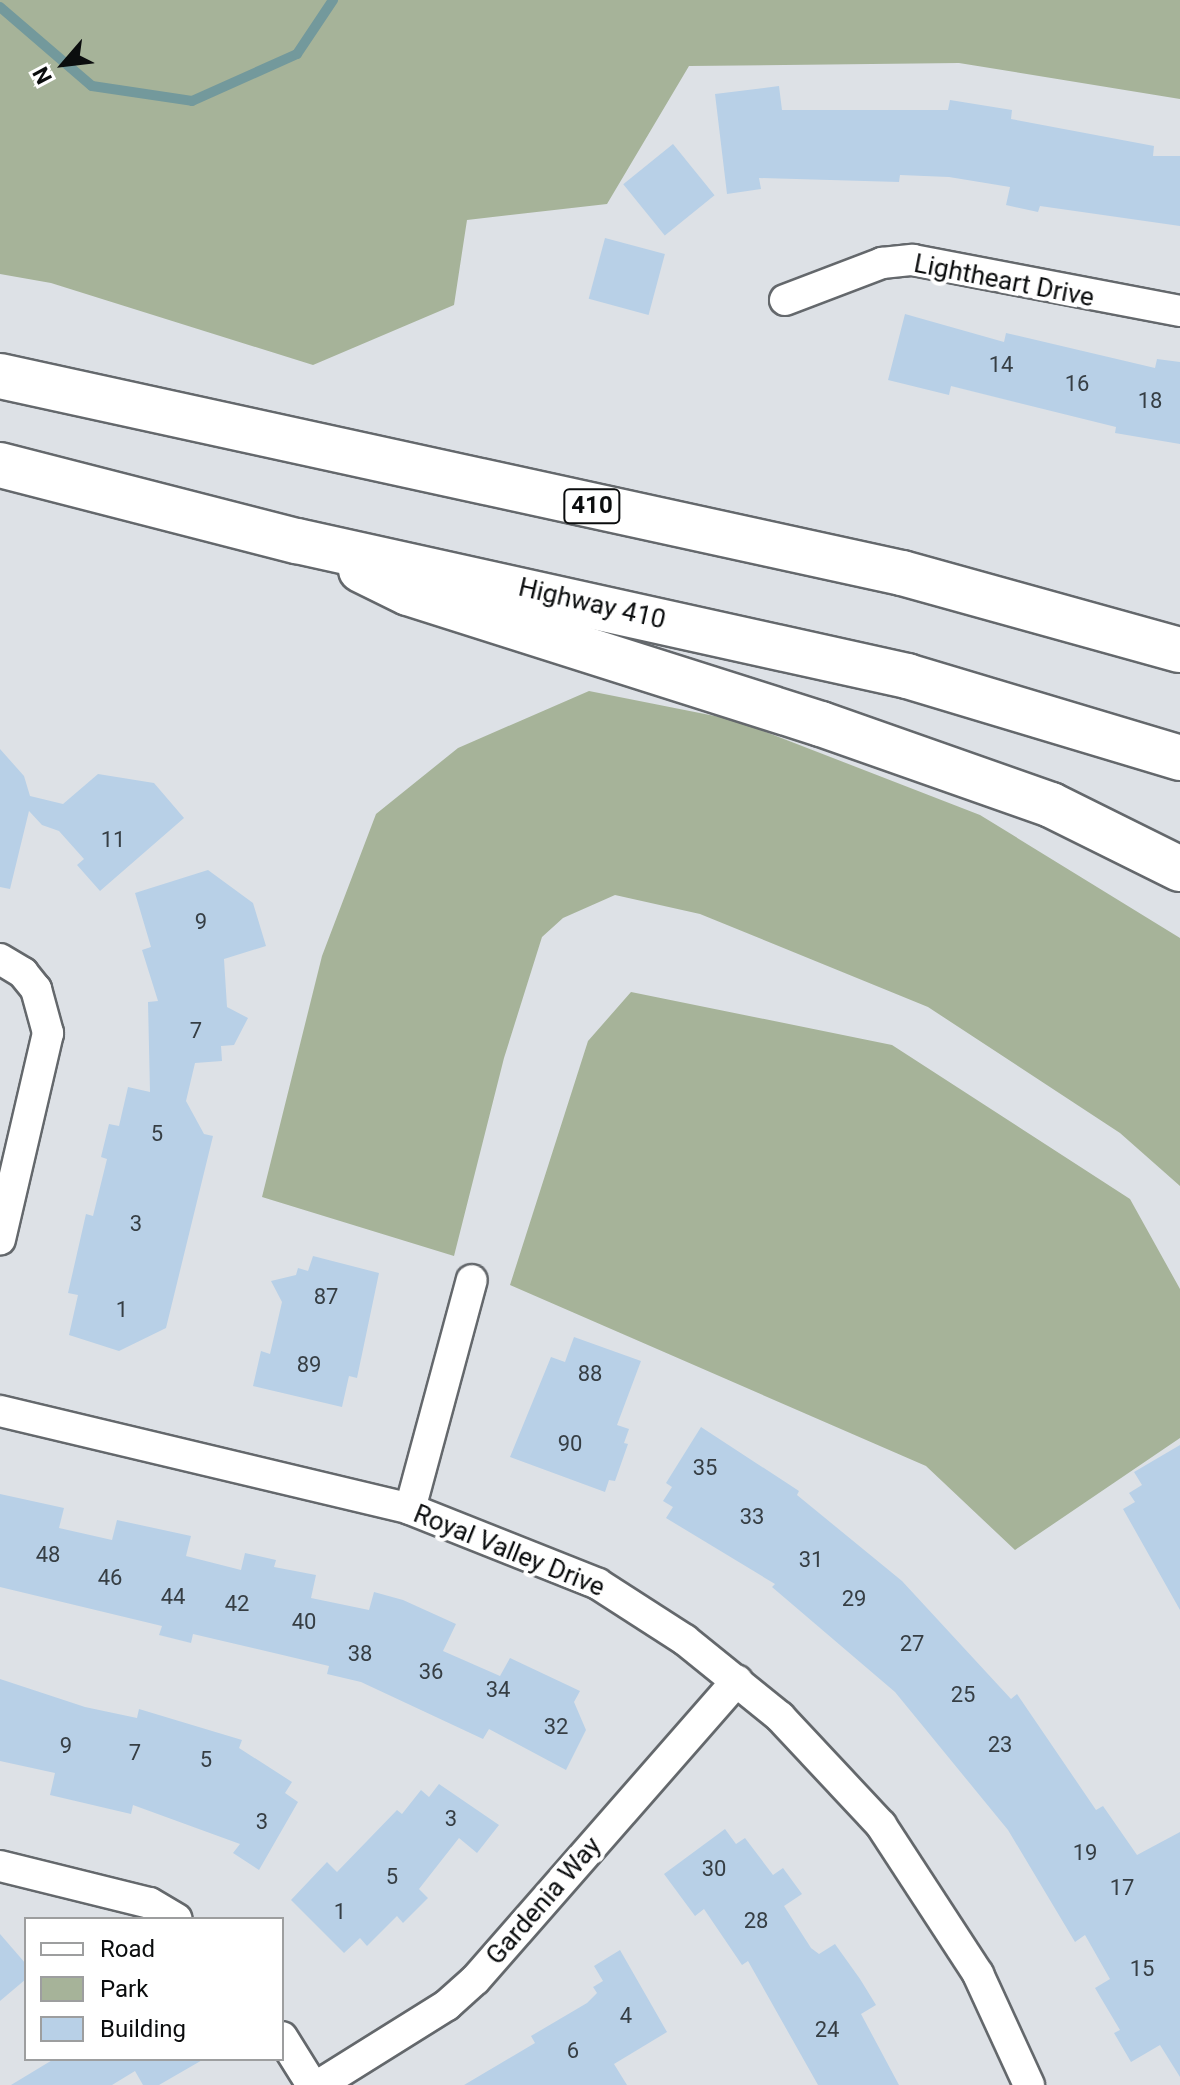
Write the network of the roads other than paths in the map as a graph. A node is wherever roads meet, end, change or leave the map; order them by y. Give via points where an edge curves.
1 (785, 300) dead end
2 (1180, 311) edge
3 (0, 376) edge
4 (0, 465) edge
5 (297, 541) junction
6 (1180, 650) edge
7 (1180, 758) edge
8 (1180, 869) edge
9 (0, 959) edge
10 (0, 1239) edge
11 (472, 1280) dead end
12 (0, 1411) edge
13 (410, 1509) junction
14 (737, 1681) junction
15 (0, 1866) edge
16 (174, 1917) edge
17 (284, 2040) edge
18 (312, 2085) edge
19 (319, 2085) edge
20 (1029, 2085) edge

1 - 2 street, Lightheart Drive via 882,263 913,260
3 - 6 highway, 410 via 902,573
4 - 5 highway, Highway 410
5 - 7 highway, Highway 410 via 907,676
5 - 8 highway via 408,593 821,724 1051,805
9 - 10 street via 36,989 48,1033
11 - 13 street
12 - 13 street, Royal Valley Drive
13 - 14 street, Royal Valley Drive via 598,1584
14 - 19 street, Gardenia Way via 475,1980 447,2005
14 - 20 street, Royal Valley Drive via 820,1756 907,1859 978,1974
15 - 16 street via 150,1903
17 - 18 street

